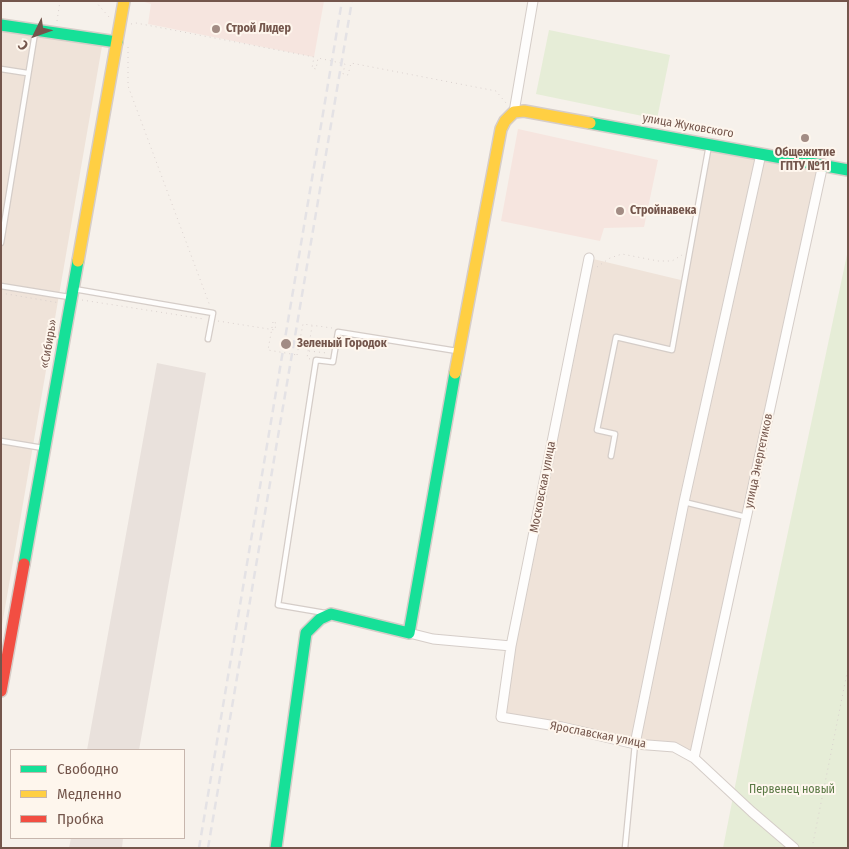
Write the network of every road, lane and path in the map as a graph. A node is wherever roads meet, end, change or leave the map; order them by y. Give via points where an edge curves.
1 (60, 1) edge
2 (94, 1) edge
3 (124, 1) edge
4 (533, 1) edge
5 (114, 22) dead end
6 (1, 25) edge
7 (57, 25) dead end
8 (127, 25) dead end
9 (36, 30) junction
10 (122, 42) junction
11 (1, 69) edge
12 (27, 73) junction
13 (519, 112) junction
14 (710, 144) junction
15 (761, 154) junction
16 (823, 164) junction
17 (848, 170) edge
18 (1, 241) edge
19 (690, 251) junction
20 (589, 258) dead end
21 (586, 275) junction
22 (1, 286) edge
23 (1, 294) edge
24 (71, 297) junction
25 (213, 313) junction
26 (212, 320) junction
27 (312, 325) junction
28 (333, 328) dead end
29 (208, 339) dead end
30 (308, 351) junction
31 (459, 351) junction
32 (334, 354) junction
33 (316, 360) junction
34 (1, 441) edge
35 (44, 448) junction
36 (611, 456) dead end
37 (684, 502) junction
38 (747, 517) junction
39 (332, 614) junction
40 (409, 633) junction
41 (6, 638) edge
42 (511, 646) junction
43 (848, 668) edge
44 (1, 691) edge
45 (501, 717) joint
46 (636, 744) junction
47 (694, 758) junction
48 (276, 848) edge
49 (625, 848) edge
50 (794, 848) edge
51 (812, 848) edge

1 - 7 path
2 - 5 path
3 - 10 street, «Сибирь»
4 - 13 street
6 - 9 street
8 - 13 path via 136,23 314,57 312,68 316,69 318,58 345,64 343,74 348,75 351,63 496,91
9 - 10 street
9 - 12 lane
10 - 24 street, «Сибирь»
10 - 25 path via 128,86
11 - 12 lane
12 - 18 lane
13 - 14 street, улица Жуковского
13 - 31 street via 505,121 501,129
14 - 15 street, улица Жуковского
14 - 19 lane
15 - 16 street, улица Жуковского
15 - 37 street
16 - 17 street, улица Жуковского
16 - 38 street, улица Энергетиков
19 - 21 path via 672,261 622,254 610,258
19 - 36 lane via 672,350 616,337 596,430 615,434
20 - 21 street, Московская улица
21 - 42 street, Московская улица
22 - 24 lane
23 - 24 path
24 - 25 lane
24 - 26 path
24 - 35 street, «Сибирь»
25 - 26 lane
26 - 27 path, bridge via 275,330 276,323 273,322 268,350 298,355 303,324
26 - 29 lane
27 - 28 path
27 - 30 path
30 - 32 path
30 - 33 path via 307,358
31 - 32 lane via 338,332
31 - 40 street
32 - 33 lane via 333,362
33 - 39 lane via 278,605
34 - 35 lane
35 - 41 street, «Сибирь»
37 - 38 lane
37 - 46 street
38 - 47 street, улица Энергетиков
39 - 40 street
39 - 48 street via 320,619 306,634
40 - 42 street via 433,639
41 - 44 street, «Сибирь»
42 - 45 street, Московская улица
43 - 51 path
45 - 46 street, Ярославская улица
46 - 47 street, Ярославская улица via 674,747
46 - 49 lane
47 - 50 street, Ярославская улица

